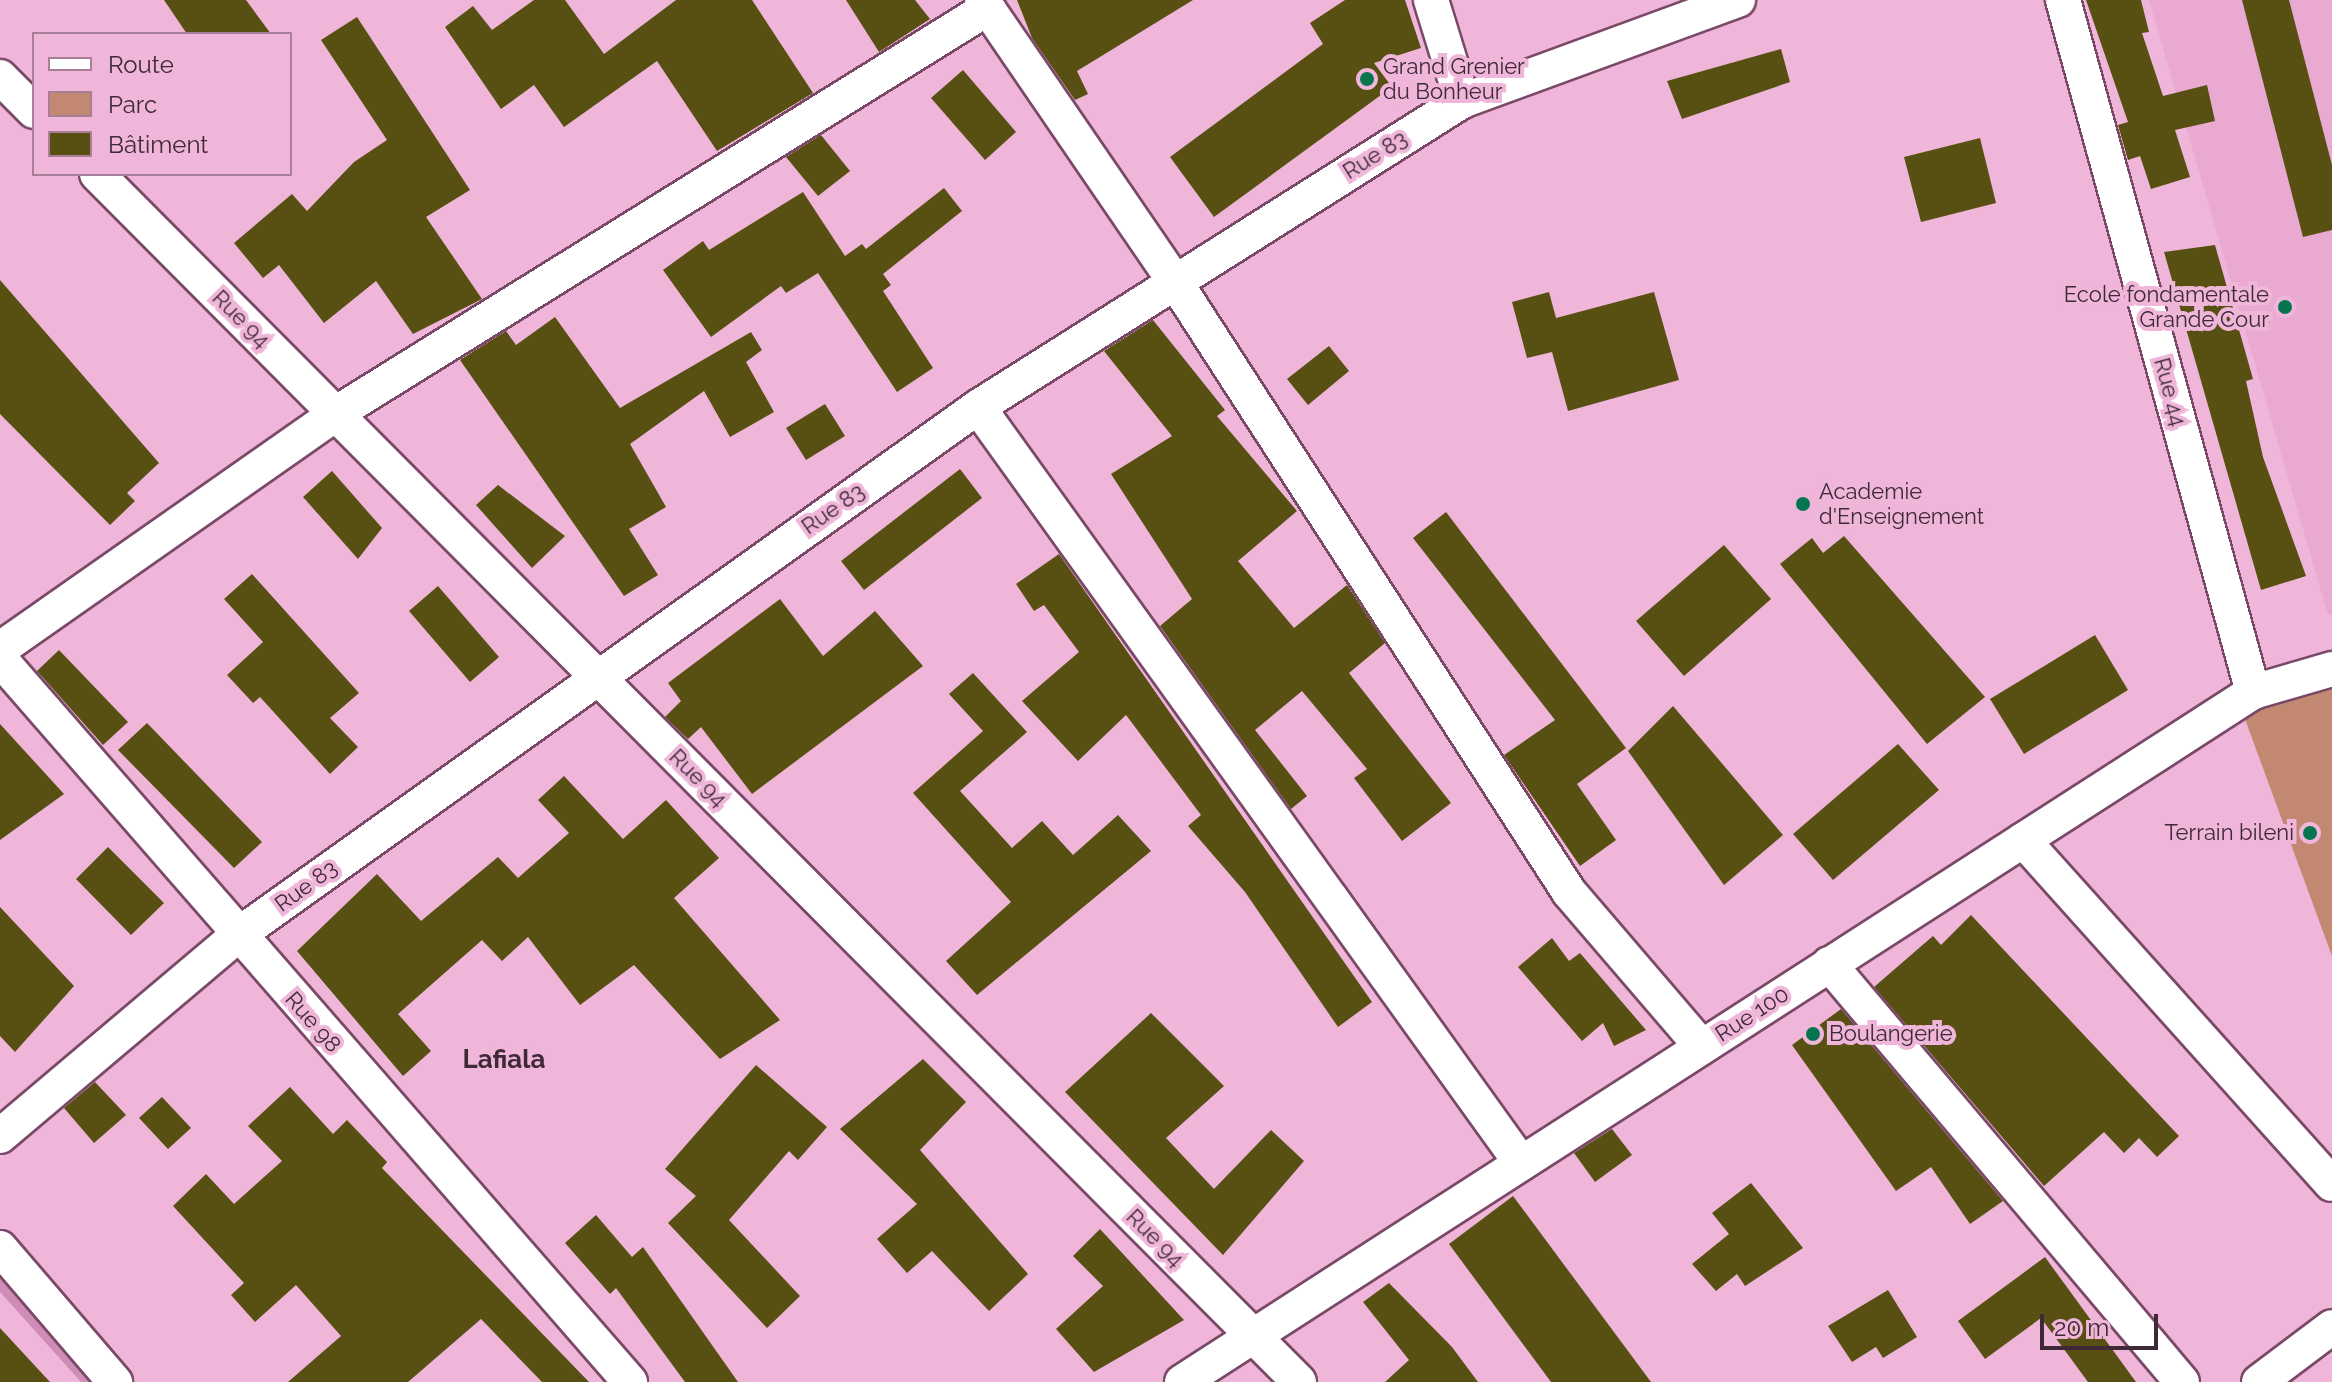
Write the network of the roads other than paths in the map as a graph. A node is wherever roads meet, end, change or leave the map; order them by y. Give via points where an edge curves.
1 (1431, 0) edge
2 (1738, 0) edge
3 (2063, 0) edge
4 (985, 4) edge
5 (0, 77) edge
6 (1462, 101) junction
7 (32, 109) edge
8 (99, 176) edge
9 (1174, 280) junction
10 (978, 407) junction
11 (335, 414) junction
12 (0, 649) edge
13 (0, 659) edge
14 (2332, 669) edge
15 (597, 677) junction
16 (2253, 692) junction
17 (2023, 840) junction
18 (238, 935) junction
19 (1829, 964) junction
20 (1702, 1047) junction
21 (0, 1136) edge
22 (1521, 1163) junction
23 (2332, 1184) edge
24 (0, 1248) edge
25 (2332, 1327) edge
26 (1253, 1336) junction
27 (115, 1382) edge
28 (630, 1382) edge
29 (1182, 1382) edge
30 (1299, 1382) edge
31 (2182, 1382) edge
32 (2259, 1382) edge

1 - 6 street
2 - 6 street, Rue 83
3 - 16 street, Rue 44
4 - 9 street
4 - 11 street
5 - 7 street
6 - 9 street, Rue 83
8 - 11 street, Rue 94
9 - 10 street, Rue 83
9 - 20 street via 1569,892
10 - 15 street, Rue 83
10 - 22 street
11 - 12 street
11 - 15 street, Rue 94
13 - 18 street, Rue 98
14 - 16 street, Rue 100
15 - 18 street, Rue 83
15 - 26 street, Rue 94
16 - 17 street, Rue 100
17 - 19 street, Rue 100
17 - 23 street
18 - 21 street, Rue 83
18 - 28 street, Rue 98
19 - 20 street, Rue 100
19 - 31 street
20 - 22 street, Rue 100
22 - 26 street, Rue 100
24 - 27 street
25 - 32 street
26 - 29 street, Rue 100
26 - 30 street, Rue 94

